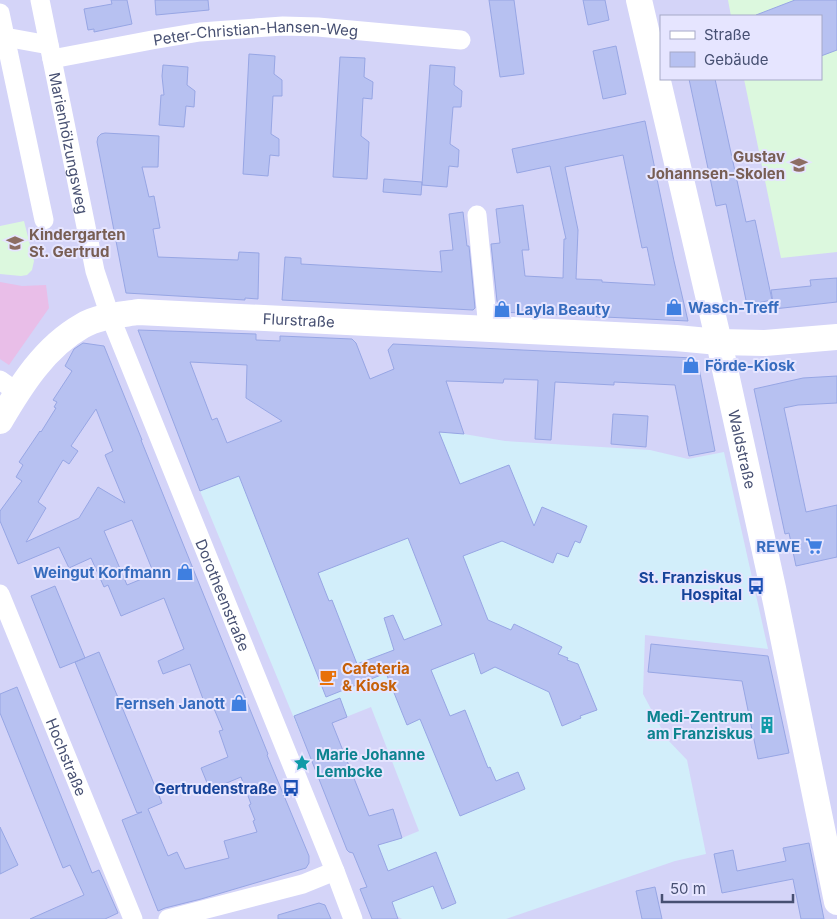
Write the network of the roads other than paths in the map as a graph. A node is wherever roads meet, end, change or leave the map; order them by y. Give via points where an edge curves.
1 (40, 0) edge
2 (639, 0) edge
3 (0, 13) edge
4 (5, 38) junction
5 (461, 40) dead end
6 (51, 52) junction
7 (477, 215) dead end
8 (44, 220) dead end
9 (95, 272) joint
10 (110, 316) junction
11 (488, 329) junction
12 (837, 337) edge
13 (719, 342) junction
14 (8, 386) edge
15 (0, 421) edge
16 (0, 594) edge
17 (335, 871) junction
18 (837, 902) edge
19 (133, 919) edge
20 (168, 919) edge
21 (353, 919) edge

1 - 6 street, Marienhölzungsweg
2 - 13 main road, Waldstraße
3 - 4 street
4 - 6 street
4 - 8 street
5 - 6 street, Peter-Christian-Hansen-Weg via 283,26 200,32
6 - 9 street, Marienhölzungsweg
7 - 11 street
9 - 10 street, Dorotheenstraße
10 - 11 main road, Flurstraße via 138,312
10 - 14 main road via 83,325
10 - 17 street, Dorotheenstraße
11 - 13 main road, Flurstraße
12 - 13 main road, Flurstraße via 765,343
13 - 18 main road, Waldstraße
14 - 15 main road
16 - 19 street, Hochstraße
17 - 20 street via 303,884
17 - 21 street, Dorotheenstraße

